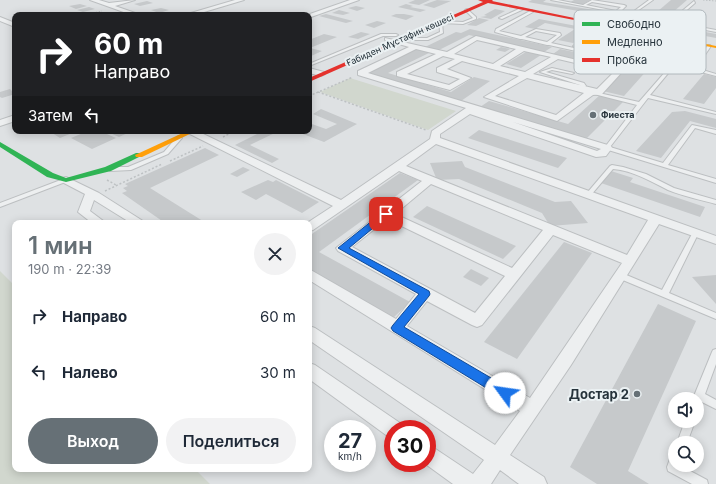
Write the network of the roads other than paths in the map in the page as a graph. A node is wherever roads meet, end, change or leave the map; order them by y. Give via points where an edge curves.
1 (93, 0) edge
2 (132, 0) edge
3 (241, 0) edge
4 (356, 0) edge
5 (553, 0) edge
6 (592, 0) edge
7 (618, 0) edge
8 (651, 0) edge
9 (481, 1) edge
10 (500, 2) edge
11 (694, 2) dead end
12 (113, 6) junction
13 (583, 6) junction
14 (624, 6) junction
15 (522, 9) junction
16 (606, 10) edge
17 (619, 10) edge
18 (637, 10) edge
19 (685, 10) edge
20 (532, 11) junction
21 (130, 12) edge
22 (198, 12) edge
23 (312, 15) edge
24 (559, 16) junction
25 (500, 18) dead end
26 (0, 19) edge
27 (574, 19) edge
28 (12, 24) edge
29 (706, 29) edge
30 (716, 31) edge
31 (520, 38) junction
32 (395, 39) junction
33 (547, 44) junction
34 (416, 46) junction
35 (574, 48) edge
36 (522, 49) junction
37 (446, 54) junction
38 (557, 57) junction
39 (462, 58) junction
40 (574, 61) edge
41 (495, 66) junction
42 (706, 72) edge
43 (572, 73) dead end
44 (312, 74) edge
45 (616, 74) edge
46 (666, 74) edge
47 (716, 74) edge
48 (312, 75) edge
49 (527, 75) junction
50 (581, 89) junction
51 (591, 92) junction
52 (647, 96) junction
53 (488, 97) junction
54 (640, 104) junction
55 (471, 109) junction
56 (715, 112) edge
57 (711, 118) dead end
58 (12, 119) edge
59 (0, 123) edge
60 (716, 132) edge
61 (163, 134) edge
62 (185, 134) edge
63 (198, 134) edge
64 (435, 136) junction
65 (148, 140) dead end
66 (0, 144) edge
67 (607, 148) junction
68 (98, 162) dead end
69 (665, 165) junction
70 (398, 167) junction
71 (66, 180) junction
72 (430, 180) junction
73 (716, 181) edge
74 (91, 193) junction
75 (589, 194) junction
76 (716, 202) edge
77 (0, 205) edge
78 (341, 205) junction
79 (386, 214) junction
80 (656, 218) junction
81 (96, 220) edge
82 (135, 220) edge
83 (312, 225) edge
84 (551, 229) junction
85 (696, 232) junction
86 (716, 239) edge
87 (630, 261) junction
88 (514, 275) junction
89 (312, 276) edge
90 (621, 276) junction
91 (425, 294) junction
92 (664, 294) junction
93 (716, 316) edge
94 (397, 328) junction
95 (312, 334) edge
96 (716, 352) edge
97 (312, 372) edge
98 (701, 392) edge
99 (704, 401) edge
100 (716, 405) edge
101 (532, 409) junction
102 (384, 423) edge
103 (496, 458) junction
104 (436, 460) edge
105 (681, 472) edge
106 (470, 484) edge
107 (479, 484) edge
108 (537, 484) edge
109 (703, 484) edge

1 - 12 street
2 - 12 street
3 - 22 street
4 - 23 street
5 - 13 lane
6 - 13 lane
6 - 14 lane
7 - 14 lane
8 - 18 lane
9 - 10 street
9 - 32 street, Ғабиден Мұстафин көшесі
9 - 32 street, Ғабиден Мұстафин көшесі via 440,22
10 - 15 street
10 - 24 street
11 - 19 lane
12 - 21 street
13 - 16 lane
14 - 17 lane
15 - 20 street
15 - 25 lane
20 - 24 street
20 - 31 lane via 496,31
24 - 27 street
26 - 28 street
29 - 30 lane
31 - 33 lane
31 - 33 lane via 539,29 560,34
32 - 34 street
32 - 44 street, Ғабиден Мұстафин көшесі
32 - 48 street, Ғабиден Мұстафин көшесі via 321,74
33 - 35 lane
34 - 37 street
34 - 55 street via 362,73
36 - 37 street via 476,38
36 - 38 street
36 - 41 street
37 - 39 street
37 - 39 street via 400,74 450,88 467,78 440,70
38 - 40 street
38 - 49 street
39 - 41 street
41 - 49 street
42 - 47 lane
43 - 50 lane via 552,69 542,72 582,84 584,86
45 - 51 street via 599,92
46 - 52 lane
49 - 50 street
49 - 53 street
50 - 51 street
51 - 53 street via 557,118
51 - 54 lane
52 - 54 lane
52 - 56 lane
53 - 55 street
54 - 67 lane
55 - 64 street
55 - 67 street via 596,154 602,154
56 - 57 lane
58 - 59 street
60 - 69 lane via 694,126
61 - 65 street
62 - 71 street via 108,169
63 - 78 street
64 - 70 street
64 - 75 street
66 - 71 street via 50,176
67 - 69 lane
68 - 71 street
69 - 73 lane
70 - 72 street
70 - 78 street
71 - 74 street
71 - 77 lane
72 - 79 street
72 - 84 street
74 - 81 street via 84,212
74 - 82 street
75 - 76 lane via 612,167 655,179 672,189
75 - 80 street
78 - 83 street
79 - 88 street
79 - 91 street via 343,248
80 - 85 street
80 - 87 street
84 - 87 street
84 - 88 street
85 - 86 street
85 - 92 lane
87 - 90 street
88 - 91 street via 477,321
89 - 94 street
90 - 92 lane
90 - 101 street
91 - 94 street
92 - 93 lane
94 - 101 street
95 - 103 street
96 - 98 lane
97 - 102 street
99 - 100 lane
101 - 103 street
103 - 107 street
103 - 108 street
104 - 106 street
105 - 109 lane

